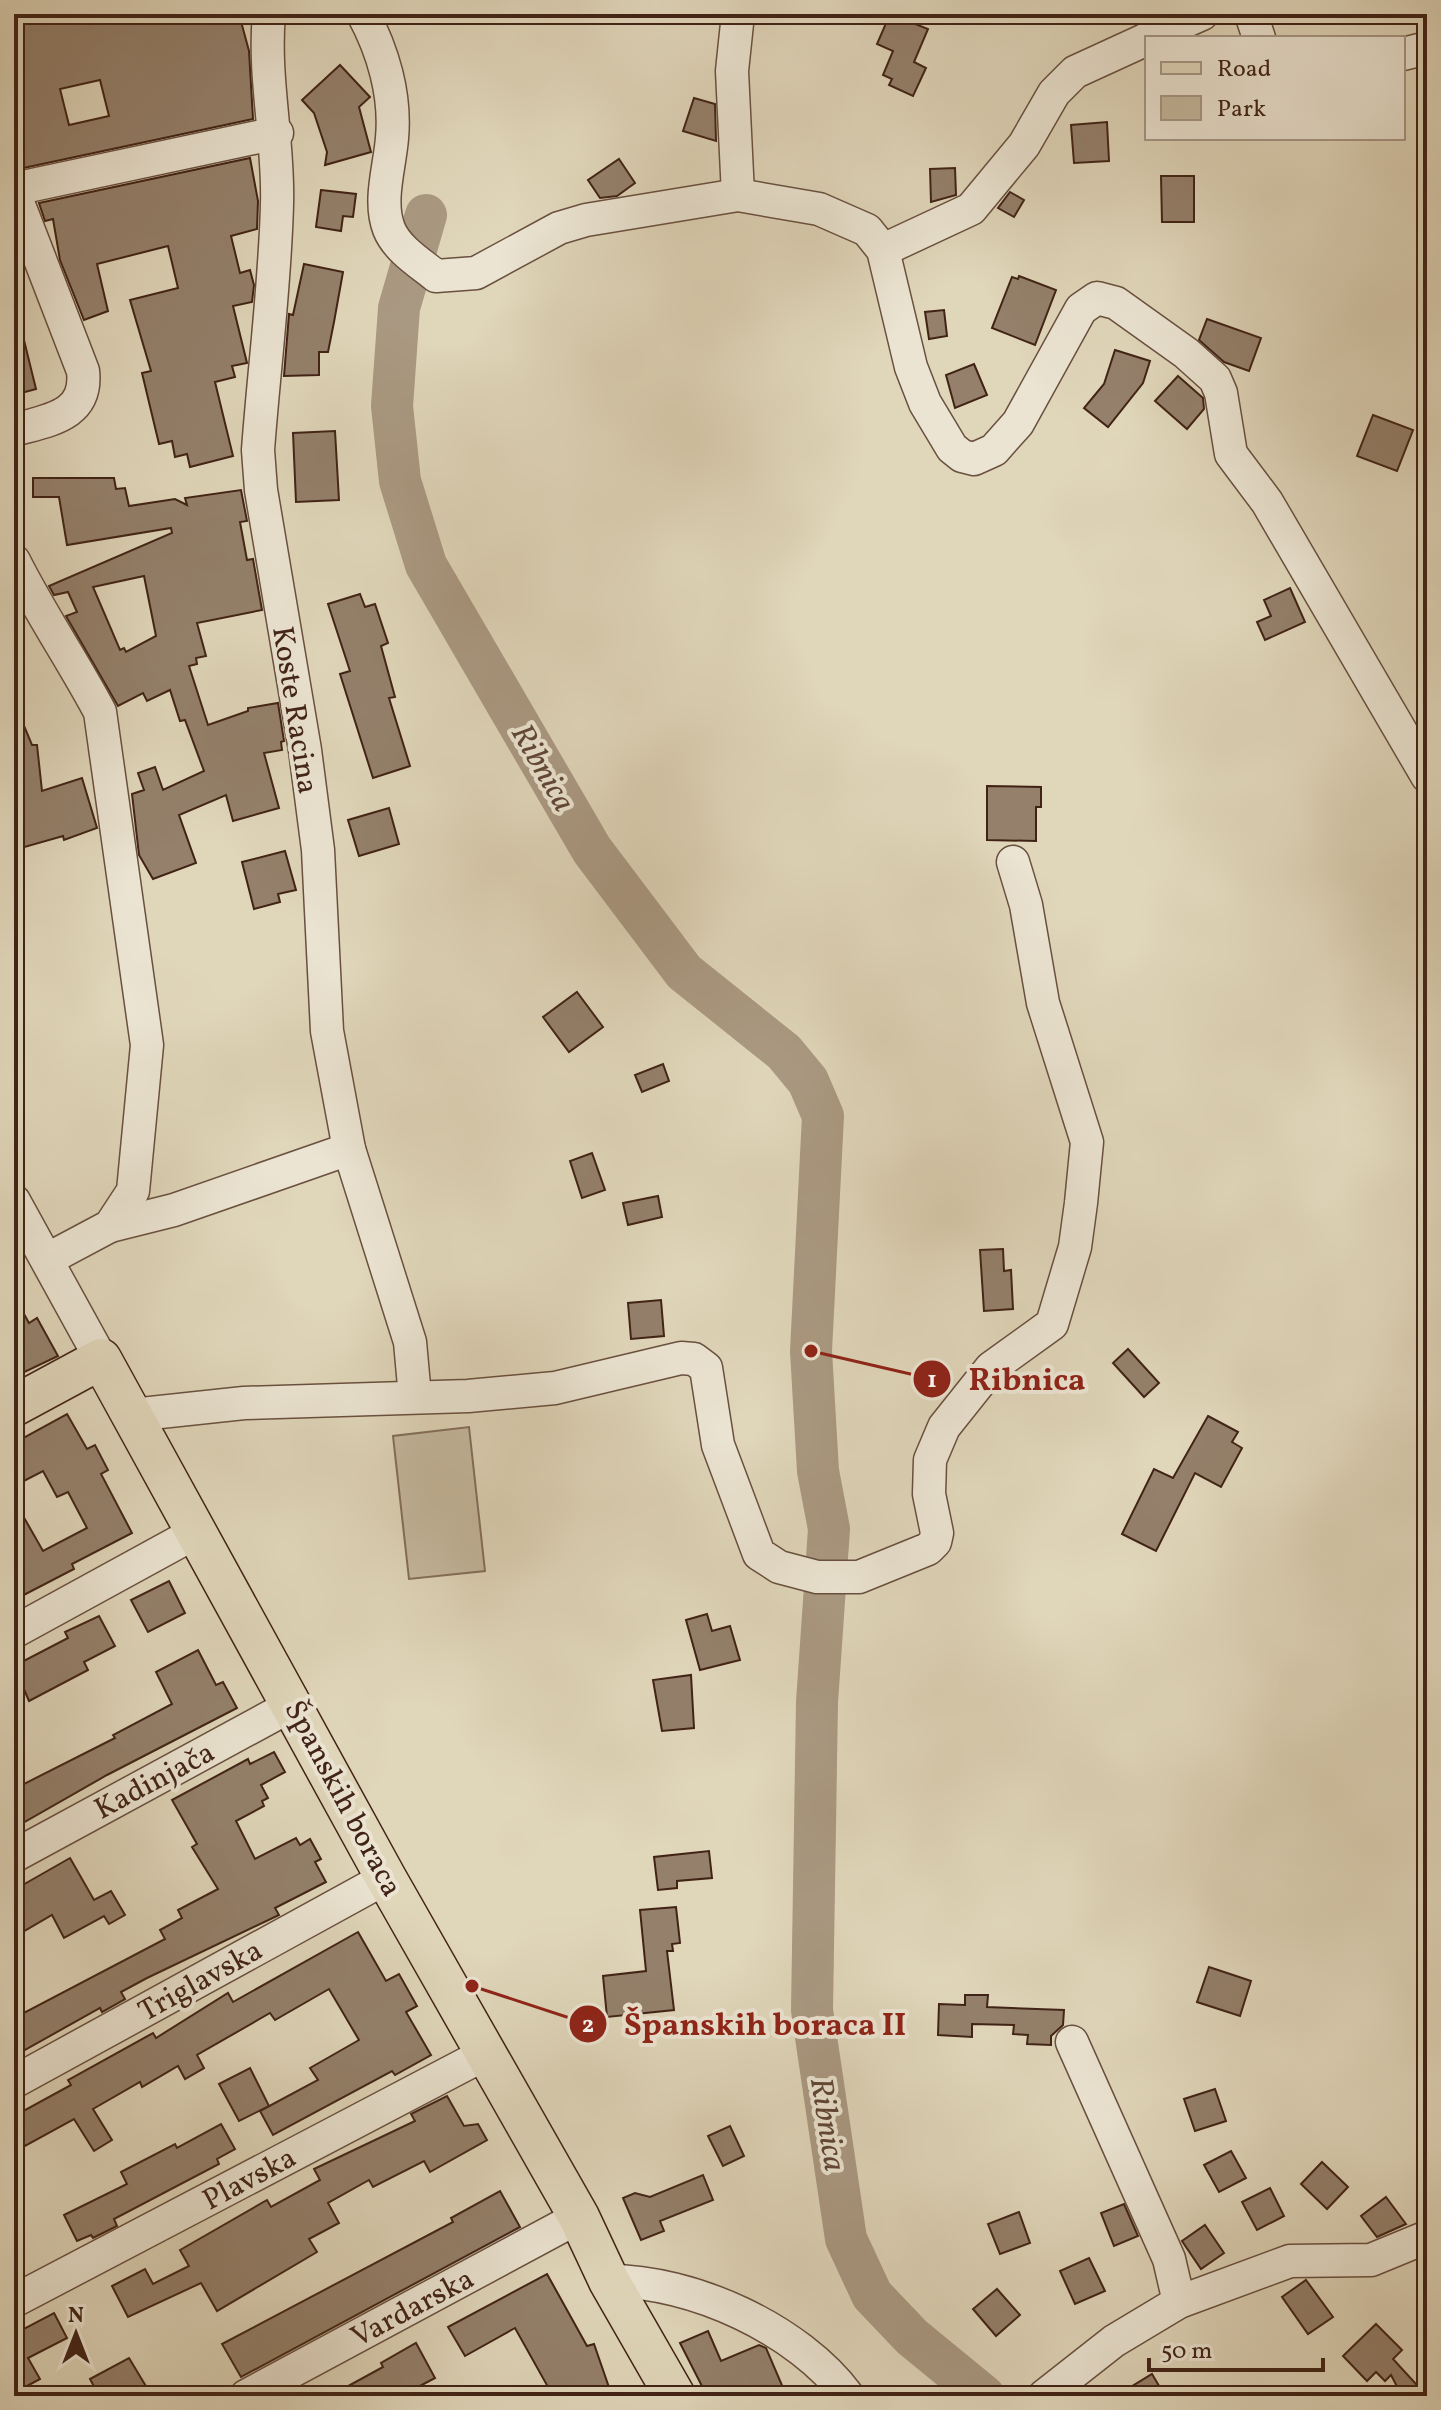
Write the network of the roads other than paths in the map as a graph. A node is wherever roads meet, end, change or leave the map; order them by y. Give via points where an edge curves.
1 (269, 14) edge
2 (363, 14) edge
3 (738, 14) edge
4 (1202, 14) edge
5 (1251, 14) edge
6 (1152, 36) edge
7 (1258, 36) edge
8 (1145, 39) edge
9 (1427, 48) edge
10 (1405, 54) edge
11 (277, 133) junction
12 (14, 190) edge
13 (738, 195) junction
14 (883, 250) junction
15 (14, 430) edge
16 (14, 561) edge
17 (1427, 776) edge
18 (1013, 862) dead end
19 (349, 1149) junction
20 (14, 1201) edge
21 (110, 1226) junction
22 (48, 1259) junction
23 (101, 1359) junction
24 (415, 1397) junction
25 (14, 1406) edge
26 (132, 1415) junction
27 (195, 1533) junction
28 (14, 1632) edge
29 (294, 1704) junction
30 (14, 1856) edge
31 (386, 1878) junction
32 (1072, 2042) dead end
33 (485, 2054) junction
34 (14, 2082) edge
35 (579, 2217) junction
36 (1423, 2245) edge
37 (609, 2281) junction
38 (14, 2301) edge
39 (1179, 2302) junction
40 (246, 2396) edge
41 (675, 2396) edge
42 (848, 2396) edge
43 (1044, 2396) edge

1 - 11 street, Koste Racina via 266,70
2 - 13 street via 389,85 393,119 385,210 396,242 436,276 476,273 559,228 586,220
3 - 13 street via 732,71
4 - 6 street
5 - 7 street
8 - 14 street via 1075,72 1054,93 1024,145 971,209
9 - 10 street
11 - 12 street
11 - 19 street, Koste Racina via 277,206 258,450 305,750 318,850 327,1031
12 - 15 street via 85,386 73,409
13 - 14 street via 846,219 867,230
14 - 17 street via 911,367 936,425 962,456 985,456 1018,423 1081,309 1097,298 1116,303 1215,379 1231,454 1275,515
16 - 21 street via 100,712 134,942 147,1045 133,1191
18 - 24 street via 1043,1003 1087,1142 1075,1247 1052,1324 991,1368 944,1427 930,1460 935,1542 928,1549 859,1577 817,1577 779,1567 759,1554 718,1445 706,1368 694,1359 555,1388
19 - 21 street via 174,1210
19 - 24 street, Koste Racina via 410,1342
20 - 22 street, Španskih boraca
21 - 22 street
22 - 23 street, Španskih boraca
23 - 25 main road
23 - 26 main road, Španskih boraca
24 - 26 street via 244,1403
26 - 27 main road, Španskih boraca
27 - 28 street
27 - 29 main road, Španskih boraca
29 - 30 street, Kadinjača
29 - 31 main road, Španskih boraca
31 - 33 main road, Španskih boraca
31 - 34 street, Triglavska
32 - 39 street via 1169,2259
33 - 35 main road, Španskih boraca
33 - 38 street, Plavska
35 - 37 main road, Španskih boraca
35 - 40 street, Vardarska
36 - 39 street via 1371,2260 1290,2261
37 - 41 main road, Španskih boraca
37 - 42 street via 676,2290 756,2322 817,2359
39 - 43 street via 1114,2341

